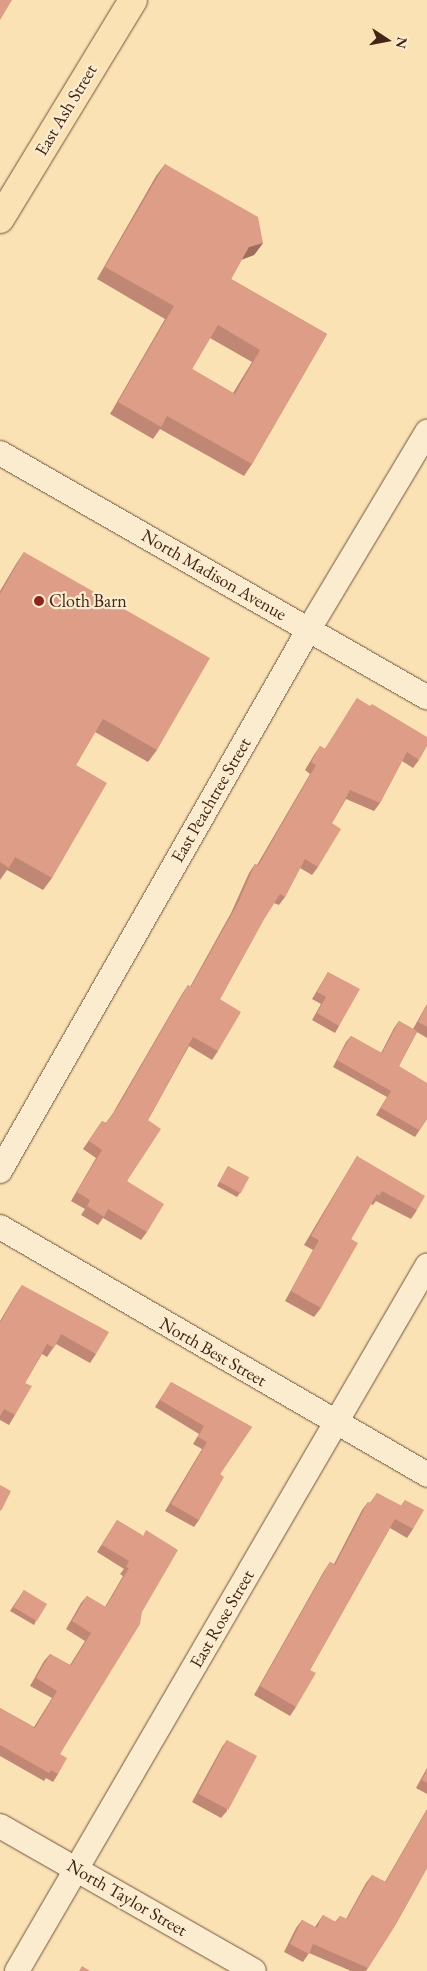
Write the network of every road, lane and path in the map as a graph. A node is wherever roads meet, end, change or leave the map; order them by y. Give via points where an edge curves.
1 (133, 0) edge
2 (0, 220) edge
3 (427, 432) edge
4 (0, 453) edge
5 (309, 629) junction
6 (427, 698) edge
7 (0, 1172) edge
8 (0, 1227) edge
9 (427, 1266) edge
10 (336, 1423) junction
11 (427, 1475) edge
12 (0, 1826) edge
13 (76, 1869) junction
14 (17, 1971) edge
15 (254, 1971) edge

1 - 2 main road, East Ash Street
3 - 5 street, East Peachtree Street
4 - 5 street, North Madison Avenue
5 - 6 street, North Madison Avenue
5 - 7 street, East Peachtree Street
8 - 10 street, North Best Street
9 - 10 street, East Rose Street
10 - 11 street, North Best Street
10 - 13 street, East Rose Street
12 - 13 street, North Taylor Street
13 - 14 street, East Rose Street
13 - 15 street, North Taylor Street

